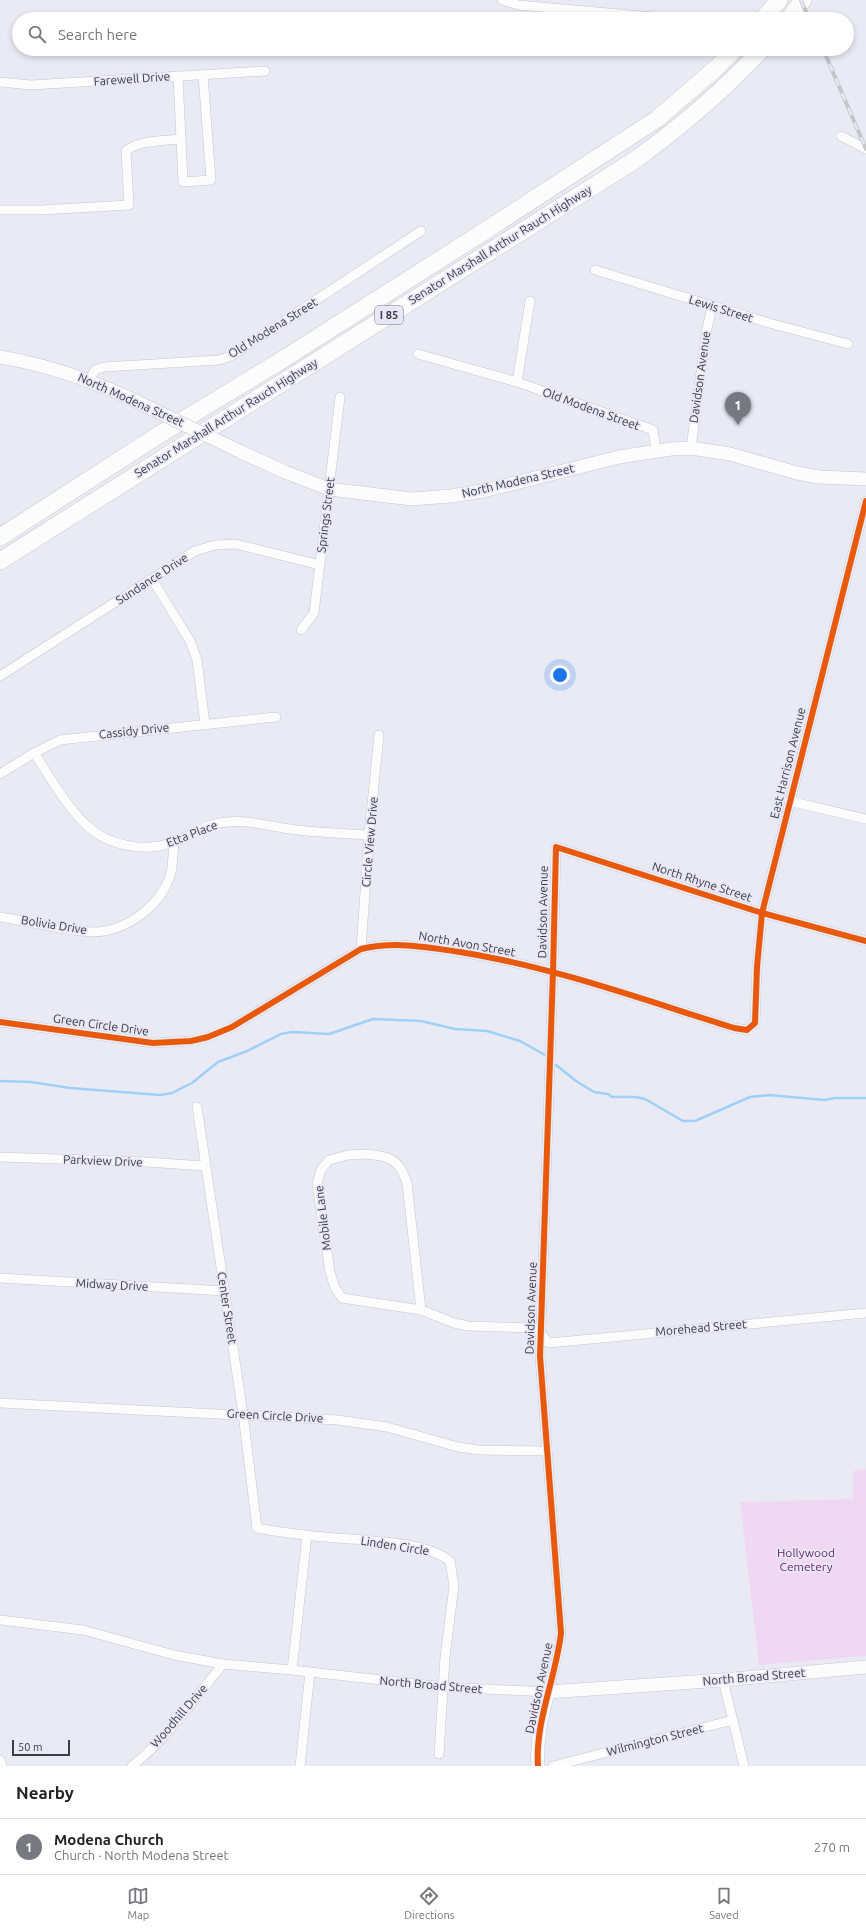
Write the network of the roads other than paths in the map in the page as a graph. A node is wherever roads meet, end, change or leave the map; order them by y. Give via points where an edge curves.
1 (502, 0) edge
2 (765, 0) edge
3 (779, 0) edge
4 (803, 0) edge
5 (597, 12) edge
6 (756, 12) edge
7 (769, 12) edge
8 (794, 12) edge
9 (725, 56) edge
10 (728, 56) edge
11 (755, 56) edge
12 (714, 70) junction
13 (265, 71) dead end
14 (203, 75) junction
15 (178, 76) junction
16 (0, 82) edge
17 (842, 136) dead end
18 (181, 139) junction
19 (866, 149) edge
20 (0, 210) edge
21 (421, 231) dead end
22 (594, 270) dead end
23 (530, 301) dead end
24 (712, 306) junction
25 (848, 344) dead end
26 (418, 354) dead end
27 (0, 357) edge
28 (89, 380) junction
29 (517, 382) junction
30 (340, 397) dead end
31 (691, 448) junction
32 (656, 450) junction
33 (866, 479) edge
34 (329, 489) junction
35 (866, 501) edge
36 (0, 537) edge
37 (0, 561) edge
38 (320, 565) junction
39 (152, 579) junction
40 (302, 630) dead end
41 (0, 676) edge
42 (276, 717) dead end
43 (205, 724) junction
44 (379, 734) dead end
45 (34, 753) junction
46 (0, 774) edge
47 (789, 801) junction
48 (866, 819) edge
49 (368, 835) junction
50 (174, 842) junction
51 (556, 847) joint
52 (762, 912) junction
53 (0, 917) edge
54 (866, 941) edge
55 (362, 949) junction
56 (553, 972) junction
57 (0, 1022) edge
58 (747, 1030) joint
59 (199, 1039) joint
60 (197, 1107) dead end
61 (0, 1157) edge
62 (205, 1166) junction
63 (0, 1278) edge
64 (225, 1291) junction
65 (420, 1310) junction
66 (866, 1312) edge
67 (540, 1332) junction
68 (0, 1403) edge
69 (243, 1414) junction
70 (547, 1451) junction
71 (255, 1509) joint
72 (307, 1535) junction
73 (0, 1620) edge
74 (223, 1664) junction
75 (866, 1667) edge
76 (292, 1670) junction
77 (310, 1672) junction
78 (723, 1680) junction
79 (444, 1687) junction
80 (548, 1692) junction
81 (733, 1720) junction
82 (439, 1754) dead end
83 (0, 1760) edge
84 (2, 1766) edge
85 (132, 1766) edge
86 (300, 1766) edge
87 (538, 1766) edge
88 (553, 1766) edge
89 (744, 1766) edge

1 - 5 street via 518,5
2 - 6 highway
3 - 7 highway
4 - 8 highway
9 - 12 highway
10 - 12 highway, Senator Marshall Arthur Rauch Highway / I 85
11 - 37 highway, Senator Marshall Arthur Rauch Highway / I 85 via 703,108 635,160
12 - 36 highway, Senator Marshall Arthur Rauch Highway / I 85 via 657,119 498,223
13 - 14 street, Farewell Drive
14 - 15 street, Farewell Drive
14 - 18 street via 210,180 183,182
15 - 16 street, Farewell Drive via 31,85
15 - 18 street
17 - 19 street
18 - 20 street via 132,147 126,152 129,205
21 - 28 street, Old Modena Street via 231,356 219,360 104,367 95,370
22 - 24 street, Lewis Street
23 - 29 street
24 - 25 street, Lewis Street
24 - 31 street, Davidson Avenue
26 - 29 street, Old Modena Street
27 - 28 street, North Modena Street via 46,366
28 - 34 street, North Modena Street, bridge via 285,472
29 - 32 street, Old Modena Street via 653,430
30 - 34 street, Springs Street
31 - 32 street, North Modena Street
31 - 33 street, North Modena Street via 730,454 819,477
32 - 34 street, North Modena Street via 483,491 451,496 412,499
34 - 38 street, Springs Street
35 - 47 street, East Harrison Avenue
38 - 39 street, Sundance Drive via 235,544 215,545 195,551
38 - 40 street, Springs Street via 314,613
39 - 41 street, Sundance Drive
39 - 43 street via 190,641 197,660
42 - 43 street, Cassidy Drive
43 - 45 street, Cassidy Drive via 60,740
44 - 49 street, Circle View Drive
45 - 46 street, Cassidy Drive
45 - 50 street, Etta Place via 86,825 100,835 122,845 146,848
47 - 48 street
47 - 52 street, East Harrison Avenue
49 - 50 street, Etta Place via 290,830 249,821 205,826
49 - 55 street, Circle View Drive
50 - 53 street, Bolivia Drive via 170,873 162,892 149,907 129,923 115,929 94,932
51 - 52 street, North Rhyne Street
51 - 56 street, Davidson Avenue
52 - 54 street, North Rhyne Street
52 - 58 street, East Harrison Avenue via 755,1022
55 - 56 street, North Avon Street via 380,945 416,946 478,955
55 - 59 street, North Avon Street via 232,1027
56 - 58 street, North Avon Street
56 - 67 street, Davidson Avenue
57 - 59 street, Green Circle Drive via 153,1043
60 - 62 street, Center Street
61 - 62 street, Parkview Drive
62 - 64 street, Center Street
63 - 64 street, Midway Drive
64 - 69 street, Center Street
65 - 65 street, Mobile Lane via 342,1298 335,1288 330,1272 317,1184 321,1170 330,1160 348,1156 380,1155 395,1160 403,1169 407,1183
65 - 67 street, Mobile Lane via 468,1326 532,1328
66 - 67 street, Morehead Street via 550,1343
67 - 70 street, Davidson Avenue
68 - 69 street, Green Circle Drive
69 - 70 street, Green Circle Drive via 371,1423 436,1442 479,1450
69 - 71 street, Center Street
70 - 80 street, Davidson Avenue via 561,1628 559,1650
71 - 72 street, Linden Circle via 257,1528
72 - 76 street
72 - 79 street, Linden Circle via 416,1547 441,1554 450,1561 454,1586
73 - 74 street, North Broad Street via 83,1630
74 - 76 street, North Broad Street
74 - 85 street, Woodhill Drive via 176,1721
75 - 78 street, North Broad Street
76 - 77 street, North Broad Street
77 - 79 street, North Broad Street
77 - 86 street
78 - 80 street, North Broad Street
78 - 81 street
79 - 80 street, North Broad Street
79 - 82 street, Linden Circle
80 - 87 street, Davidson Avenue via 541,1723
81 - 88 street, Wilmington Street
81 - 89 street
83 - 84 street

